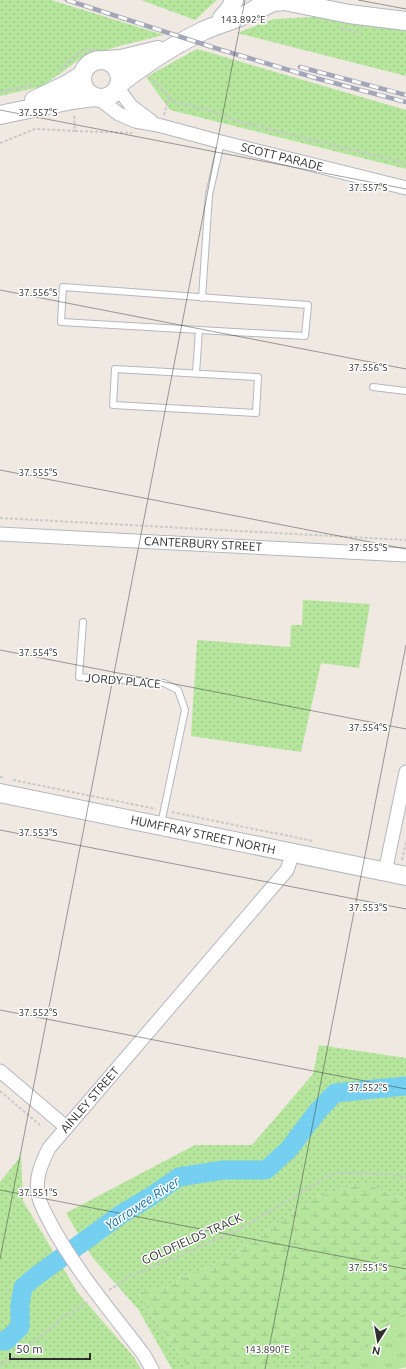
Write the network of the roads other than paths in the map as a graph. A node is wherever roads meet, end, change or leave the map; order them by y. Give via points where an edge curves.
1 (234, 0) edge
2 (266, 0) edge
3 (316, 0) edge
4 (247, 7) edge
5 (222, 18) junction
6 (406, 21) edge
7 (204, 31) junction
8 (180, 43) junction
9 (106, 60) junction
10 (82, 75) junction
11 (118, 86) junction
12 (96, 97) junction
13 (0, 115) edge
14 (158, 125) junction
15 (220, 142) junction
16 (406, 188) edge
17 (202, 298) junction
18 (199, 330) junction
19 (196, 373) junction
20 (373, 386) dead end
21 (406, 392) edge
22 (0, 534) edge
23 (406, 555) edge
24 (83, 622) dead end
25 (406, 772) edge
26 (0, 793) edge
27 (162, 818) junction
28 (293, 853) junction
29 (404, 868) edge
30 (385, 872) junction
31 (0, 1071) edge
32 (66, 1128) junction
33 (152, 1369) edge

1 - 5 main road
2 - 4 main road via 258,8
3 - 6 main road
4 - 5 main road
4 - 6 main road via 280,1 349,14
4 - 7 main road
5 - 7 main road
7 - 8 main road
8 - 9 main road via 145,54
8 - 11 main road via 141,67
9 - 10 main road via 93,61
9 - 11 main road via 116,67 120,78
10 - 12 main road via 85,90
10 - 13 main road via 59,89
11 - 12 main road via 111,95
11 - 14 street, SCOTT PARADE via 131,106
12 - 13 main road
12 - 14 street, SCOTT PARADE via 115,112 128,118
14 - 15 street, SCOTT PARADE
15 - 16 street, SCOTT PARADE
15 - 17 lane via 209,195
17 - 18 lane via 308,306 305,336
17 - 18 lane via 63,287 61,322
18 - 19 lane
19 - 19 lane via 258,377 256,413 113,405 115,369
20 - 21 lane
22 - 23 street, CANTERBURY STREET
24 - 27 lane, JORDY PLACE via 79,677 164,683 178,690 185,710
25 - 30 street
26 - 27 main road, HUMFFRAY STREET NORTH
27 - 28 main road, HUMFFRAY STREET NORTH
28 - 30 main road, HUMFFRAY STREET NORTH
28 - 32 street, AINLEY STREET via 287,870
29 - 30 main road, HUMFFRAY STREET NORTH
31 - 32 street
32 - 33 street, AINLEY STREET via 49,1148 41,1163 38,1174 39,1197 44,1211 72,1259

